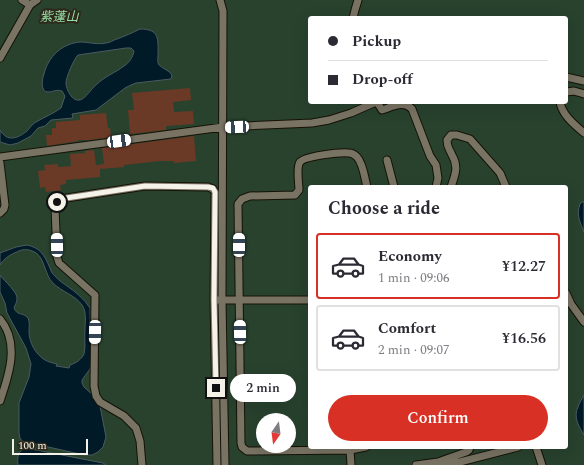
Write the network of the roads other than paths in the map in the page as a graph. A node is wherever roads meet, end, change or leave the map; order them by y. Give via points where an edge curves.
1 (22, 0) edge
2 (37, 0) edge
3 (220, 0) edge
4 (358, 0) edge
5 (30, 5) junction
6 (354, 16) edge
7 (0, 58) edge
8 (568, 77) edge
9 (584, 81) edge
10 (568, 92) edge
11 (584, 94) edge
12 (371, 104) edge
13 (378, 104) edge
14 (403, 104) edge
15 (403, 104) edge
16 (561, 104) edge
17 (223, 127) junction
18 (584, 133) edge
19 (0, 157) edge
20 (387, 160) dead end
21 (0, 163) edge
22 (366, 185) edge
23 (393, 185) edge
24 (436, 185) edge
25 (452, 185) edge
26 (505, 185) edge
27 (0, 213) edge
28 (568, 297) edge
29 (214, 300) junction
30 (222, 300) junction
31 (239, 300) junction
32 (308, 300) edge
33 (0, 319) edge
34 (584, 322) edge
35 (0, 401) edge
36 (355, 449) edge
37 (469, 449) edge
38 (510, 449) edge
39 (537, 449) edge
40 (350, 450) junction
41 (142, 465) edge
42 (217, 465) edge
43 (225, 465) edge
44 (351, 465) edge
45 (416, 465) edge
46 (442, 465) edge
47 (542, 465) edge

1 - 5 street
2 - 5 street
3 - 17 street via 223,10
4 - 6 street
5 - 7 street
8 - 9 street
10 - 11 street
12 - 17 street via 351,113 312,123
13 - 15 street via 382,110
14 - 24 street via 412,109 436,165
16 - 18 street via 563,112
17 - 19 street
17 - 30 street
20 - 23 street
21 - 27 street via 5,205
22 - 31 street via 360,162 355,156 349,153 316,156 299,163 299,190 295,195 250,196 242,199 238,204
25 - 26 street via 457,166 447,146 447,140 451,135 470,139 500,173
28 - 34 street
29 - 30 street
29 - 41 street via 213,188 145,186 60,199 57,202 59,264 95,295 96,396 100,402 124,416 136,428
29 - 42 street
30 - 31 street
30 - 43 street
31 - 32 street
31 - 40 street via 242,447 247,450
33 - 35 street via 10,337 12,349 10,368
36 - 40 street
37 - 45 street via 438,462
38 - 46 street
39 - 47 street
40 - 44 street

